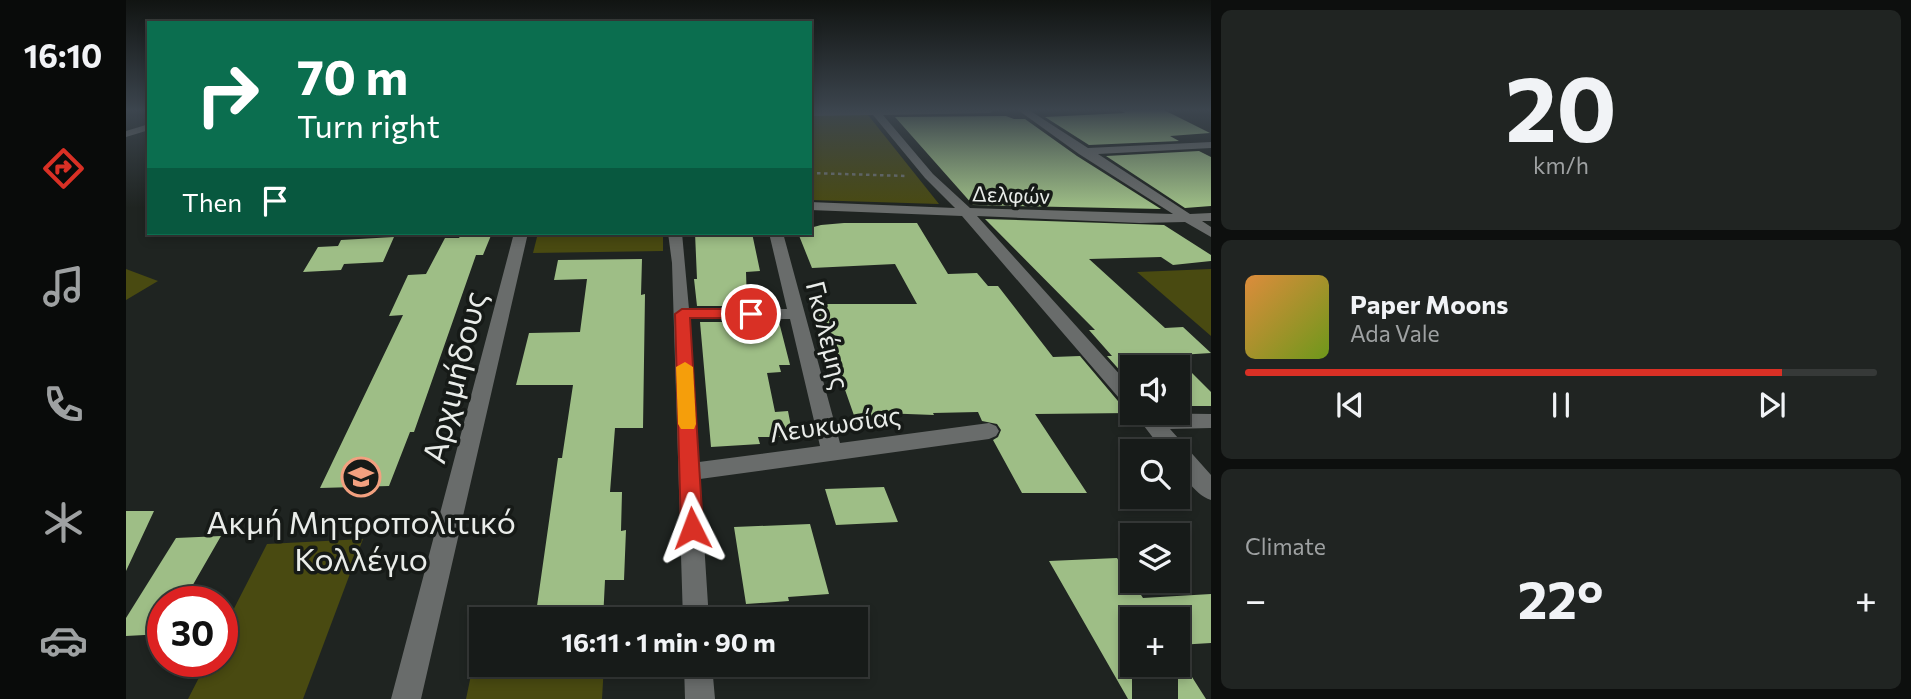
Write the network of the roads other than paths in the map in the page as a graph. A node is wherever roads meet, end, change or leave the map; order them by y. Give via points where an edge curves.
1 (901, 143) edge
2 (1069, 143) edge
3 (1211, 145) edge
4 (1083, 152) junction
5 (812, 206) edge
6 (965, 211) junction
7 (1211, 218) edge
8 (1188, 219) junction
9 (1211, 233) edge
10 (521, 235) edge
11 (676, 235) edge
12 (776, 235) edge
13 (682, 314) junction
14 (796, 314) junction
15 (1120, 386) edge
16 (1190, 420) edge
17 (1211, 421) edge
18 (1154, 425) edge
19 (989, 431) dead end
20 (1167, 439) edge
21 (832, 451) junction
22 (1190, 466) edge
23 (689, 472) junction
24 (1211, 491) edge
25 (695, 607) edge
26 (699, 677) edge
27 (406, 699) edge
28 (700, 699) edge

1 - 6 street
2 - 4 street
3 - 4 street
4 - 8 street
5 - 6 street, Δελφών
6 - 8 street, Δελφών
6 - 15 street
7 - 8 street, Δελφών
8 - 9 street
10 - 27 street, Αρχιμήδους
11 - 13 street
12 - 14 street, Γκολέμης
13 - 14 street
13 - 23 street
14 - 21 street, Γκολέμης
16 - 17 street
18 - 20 street
19 - 21 street, Λευκωσίας
21 - 23 street, Λευκωσίας
22 - 24 street
23 - 25 street
26 - 28 street

